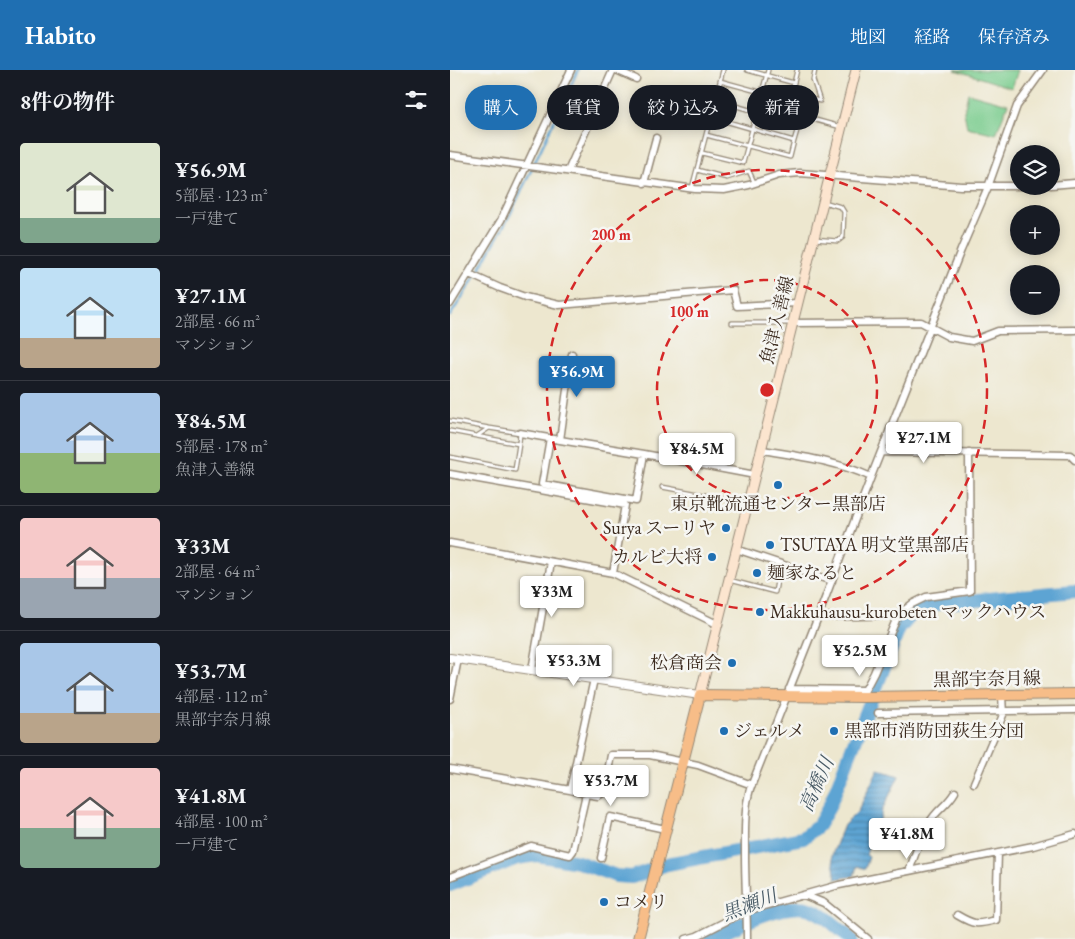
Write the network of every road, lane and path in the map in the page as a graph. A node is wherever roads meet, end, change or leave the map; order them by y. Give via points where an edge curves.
1 (571, 70) edge
2 (615, 70) edge
3 (723, 70) edge
4 (748, 70) edge
5 (768, 70) edge
6 (797, 70) edge
7 (815, 70) edge
8 (856, 70) edge
9 (1042, 70) edge
10 (767, 75) junction
11 (636, 79) dead end
12 (720, 82) junction
13 (794, 83) joint
14 (608, 85) edge
15 (719, 85) edge
16 (764, 85) edge
17 (814, 85) edge
18 (747, 90) edge
19 (819, 121) edge
20 (842, 127) junction
21 (587, 130) edge
22 (707, 130) edge
23 (753, 130) edge
24 (757, 130) edge
25 (797, 130) edge
26 (706, 135) junction
27 (656, 138) dead end
28 (794, 140) junction
29 (748, 146) junction
30 (702, 152) junction
31 (450, 154) edge
32 (744, 163) junction
33 (528, 165) junction
34 (697, 170) junction
35 (568, 171) junction
36 (749, 171) junction
37 (830, 176) junction
38 (644, 182) junction
39 (1075, 183) edge
40 (754, 184) junction
41 (1060, 184) edge
42 (1010, 186) edge
43 (988, 187) junction
44 (692, 189) junction
45 (824, 202) junction
46 (814, 239) junction
47 (469, 274) junction
48 (798, 303) junction
49 (450, 304) edge
50 (732, 323) dead end
51 (793, 323) junction
52 (930, 328) junction
53 (1075, 330) edge
54 (572, 354) dead end
55 (450, 421) edge
56 (489, 428) junction
57 (450, 431) edge
58 (520, 433) junction
59 (477, 436) junction
60 (550, 438) junction
61 (560, 440) junction
62 (519, 444) junction
63 (762, 450) junction
64 (881, 452) junction
65 (970, 453) junction
66 (644, 454) junction
67 (450, 457) edge
68 (1075, 460) edge
69 (450, 474) edge
70 (755, 475) junction
71 (871, 478) junction
72 (662, 486) dead end
73 (748, 503) junction
74 (450, 544) edge
75 (736, 549) junction
76 (551, 562) junction
77 (780, 564) junction
78 (613, 573) junction
79 (728, 579) junction
80 (832, 581) junction
81 (898, 615) junction
82 (818, 617) junction
83 (718, 625) junction
84 (454, 658) edge
85 (532, 670) junction
86 (594, 679) junction
87 (788, 693) junction
88 (1075, 694) edge
89 (700, 695) junction
90 (1002, 695) junction
91 (450, 699) edge
92 (1075, 710) edge
93 (1003, 711) junction
94 (878, 713) dead end
95 (683, 762) junction
96 (450, 770) edge
97 (974, 783) dead end
98 (752, 784) junction
99 (570, 790) junction
100 (955, 792) dead end
101 (586, 794) junction
102 (665, 829) junction
103 (1075, 834) edge
104 (998, 853) junction
105 (600, 858) dead end
106 (909, 871) junction
107 (450, 877) edge
108 (804, 895) junction
109 (747, 914) junction
110 (957, 915) dead end
111 (638, 939) edge
112 (686, 939) edge
113 (747, 939) edge
114 (868, 939) edge

1 - 33 street
2 - 11 street
2 - 14 street
3 - 12 lane
4 - 10 lane
5 - 10 lane
6 - 13 lane
7 - 17 lane
8 - 20 main road, 魚津入善線
9 - 43 street via 1017,106
10 - 13 lane
10 - 16 lane
12 - 15 lane
12 - 18 lane
19 - 20 lane
20 - 37 main road, 魚津入善線
21 - 35 street
22 - 26 lane
23 - 29 lane
24 - 28 lane
25 - 28 lane
26 - 29 lane
26 - 30 lane
27 - 38 street
28 - 29 lane via 790,157
29 - 32 lane
30 - 32 lane
30 - 34 lane
31 - 33 street
32 - 36 lane
33 - 35 street
33 - 47 street
34 - 36 lane via 728,178
34 - 44 lane
35 - 38 street
36 - 40 lane
37 - 40 street via 779,175
37 - 43 street
37 - 45 main road, 魚津入善線
38 - 44 street
39 - 41 street
40 - 44 street via 724,190
42 - 43 street
43 - 52 street
45 - 46 main road, 魚津入善線
45 - 46 lane via 841,207 844,212 843,237 838,241
46 - 48 main road, 魚津入善線
47 - 48 street via 525,297 559,305 733,290 736,306
47 - 49 street
48 - 51 main road, 魚津入善線
50 - 51 lane
51 - 52 street via 921,322
51 - 63 main road, 魚津入善線
52 - 53 street via 950,337 972,341 998,331
52 - 64 street
54 - 61 street
55 - 56 lane
56 - 58 lane
56 - 59 lane
57 - 59 lane
58 - 60 street
58 - 62 lane
59 - 62 lane
60 - 61 street
60 - 66 street via 542,484 636,501
61 - 66 street
62 - 67 lane via 515,470
63 - 70 main road, 魚津入善線
63 - 71 street via 831,463
64 - 65 street
64 - 71 street
65 - 68 street via 1070,455
65 - 81 street via 970,591 926,597
66 - 70 street
69 - 78 street via 625,505
70 - 73 main road, 魚津入善線
71 - 80 street
72 - 73 lane
73 - 75 main road, 魚津入善線
74 - 76 street
75 - 77 street
75 - 79 main road, 魚津入善線
76 - 78 street
76 - 85 street
77 - 79 lane via 774,592
77 - 80 street
78 - 83 street
79 - 83 main road, 魚津入善線
80 - 82 street
81 - 82 street
81 - 87 street via 865,690
82 - 87 street
83 - 89 main road, 魚津入善線
84 - 85 street
84 - 91 street
85 - 86 street
86 - 89 street
86 - 99 street
87 - 89 main road, 黒部宇奈月線
87 - 90 main road, 黒部宇奈月線
87 - 98 street
88 - 90 main road, 黒部宇奈月線
89 - 95 main road
90 - 93 street
92 - 93 street
93 - 94 street
93 - 97 street
95 - 98 street
95 - 101 street via 650,755 611,755 604,792 598,796
95 - 102 main road
96 - 99 street
98 - 109 street via 746,801 744,885
99 - 101 street
100 - 106 street via 927,827
101 - 107 street via 570,854 531,846
102 - 105 street via 610,817
102 - 111 main road
103 - 104 street
104 - 106 street
104 - 110 street via 996,920 971,923
106 - 108 street
108 - 109 street
108 - 114 street via 824,904
109 - 112 street
109 - 113 street

